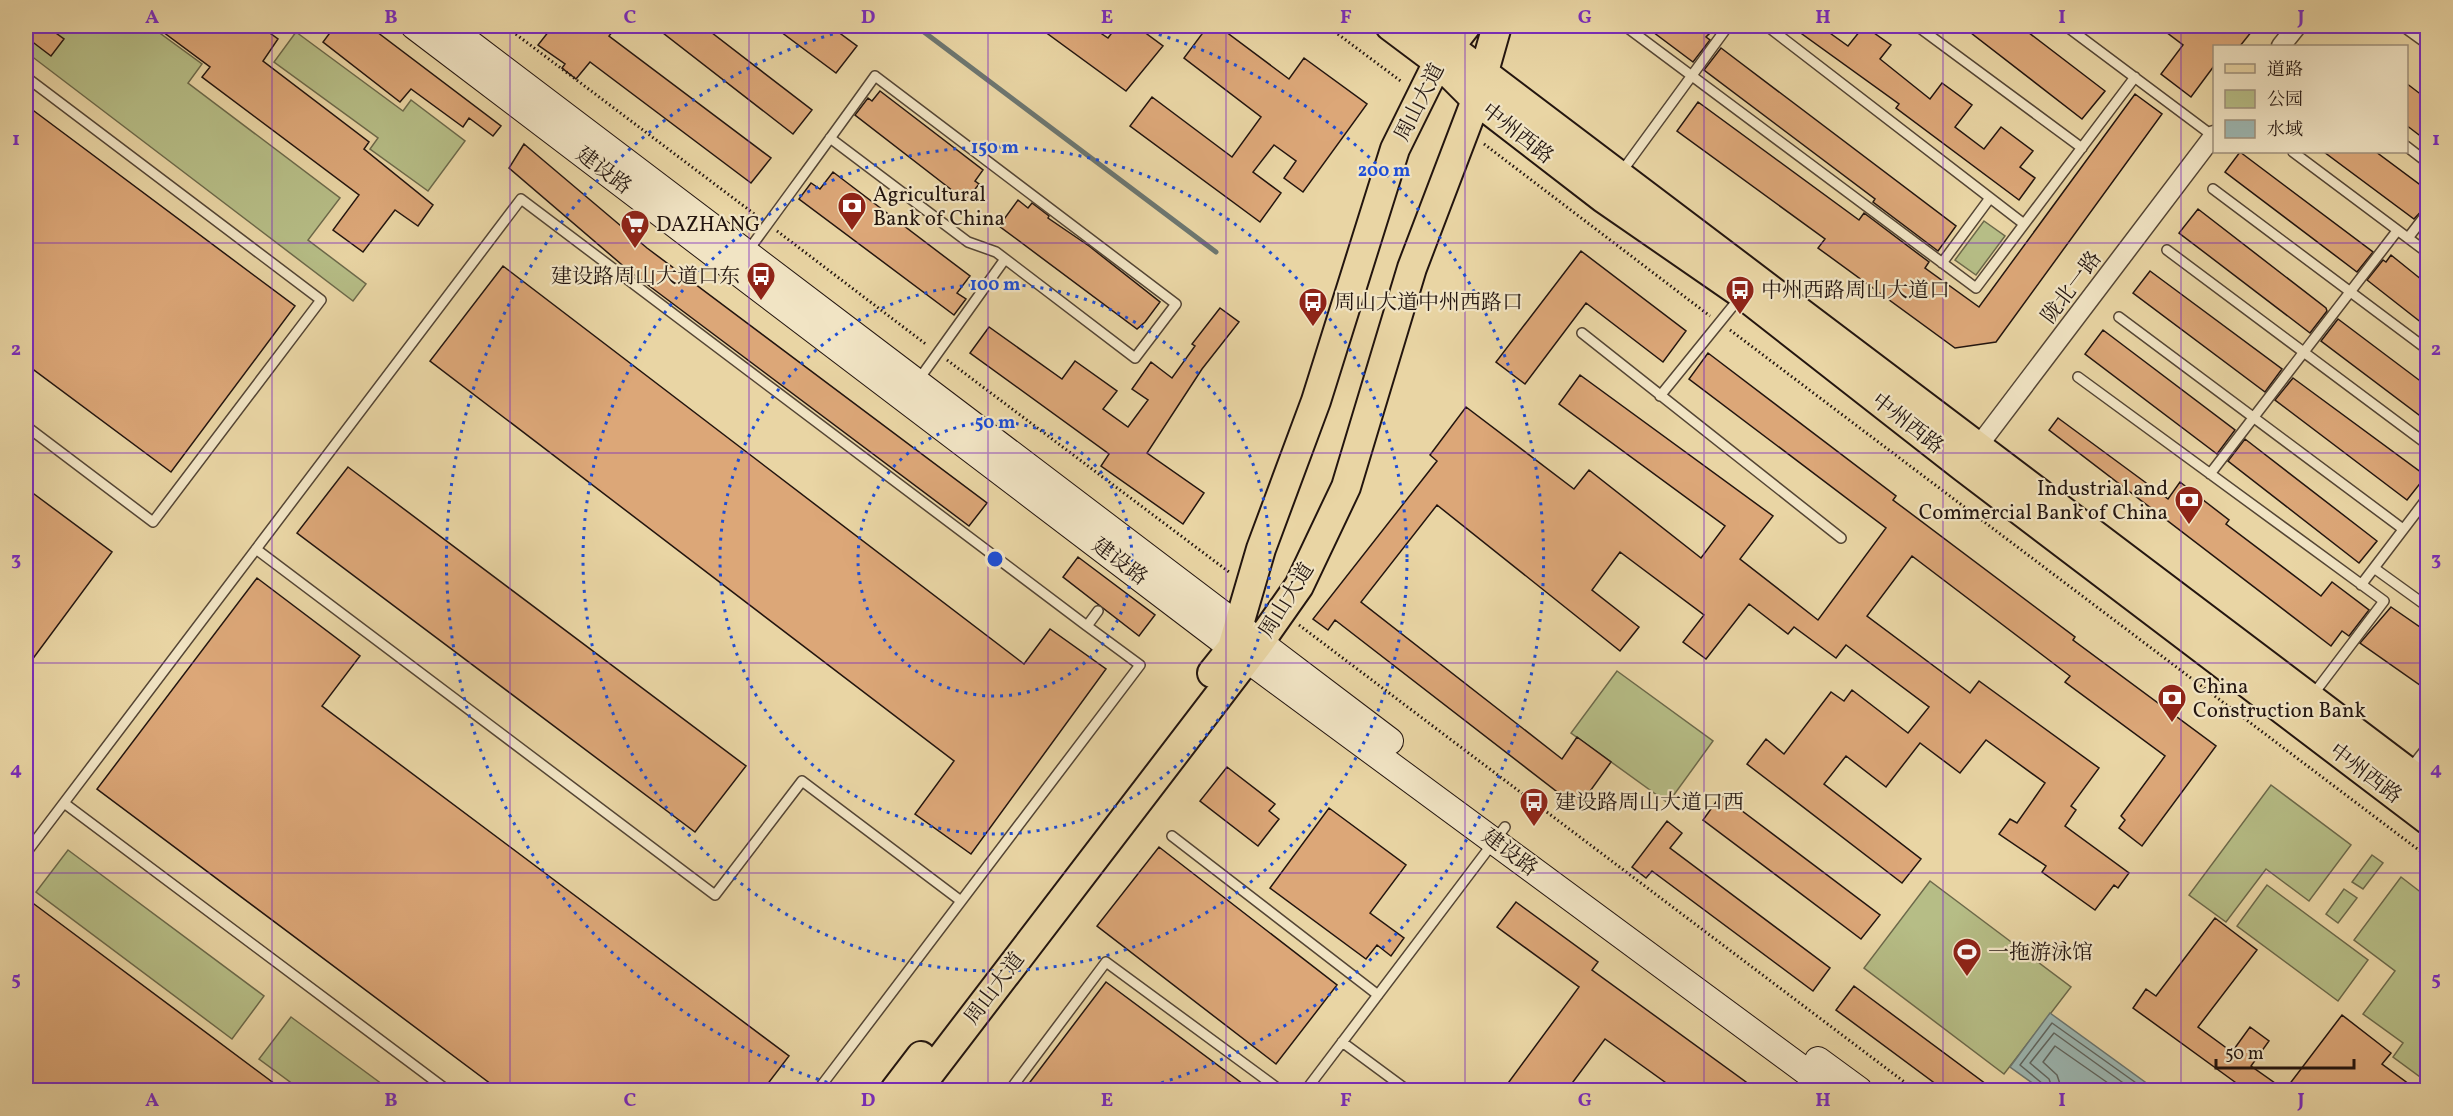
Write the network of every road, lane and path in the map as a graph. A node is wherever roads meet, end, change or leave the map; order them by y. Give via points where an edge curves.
1 (414, 26) edge
2 (447, 26) edge
3 (505, 26) edge
4 (1327, 26) edge
5 (1390, 26) edge
6 (1421, 26) edge
7 (1497, 26) edge
8 (1625, 26) edge
9 (1728, 26) edge
10 (1767, 26) edge
11 (1919, 26) edge
12 (2066, 26) edge
13 (2297, 26) edge
14 (2410, 26) edge
15 (2427, 39) edge
16 (1451, 45) edge
17 (2282, 45) edge
18 (1692, 75) junction
19 (26, 77) edge
20 (2135, 77) junction
21 (1480, 86) junction
22 (1420, 96) junction
23 (1465, 130) junction
24 (2213, 135) edge
25 (2213, 137) edge
26 (830, 138) junction
27 (2082, 148) junction
28 (2408, 148) edge
29 (2294, 153) edge
30 (2427, 163) edge
31 (1618, 175) junction
32 (2213, 189) dead end
33 (1990, 198) junction
34 (2427, 212) edge
35 (768, 224) junction
36 (2024, 224) junction
37 (2397, 231) junction
38 (2408, 238) junction
39 (2167, 250) dead end
40 (747, 253) junction
41 (2427, 253) edge
42 (1005, 259) junction
43 (1942, 263) junction
44 (2350, 292) junction
45 (1742, 294) junction
46 (2119, 316) dead end
47 (1719, 322) junction
48 (1582, 333) dead end
49 (2427, 351) edge
50 (2304, 352) junction
51 (938, 353) junction
52 (2078, 377) dead end
53 (916, 382) junction
54 (1660, 396) junction
55 (2254, 417) junction
56 (26, 426) edge
57 (2427, 445) edge
58 (1970, 457) junction
59 (2210, 474) junction
60 (2427, 497) edge
61 (2403, 529) junction
62 (1841, 538) dead end
63 (256, 549) junction
64 (1132, 566) junction
65 (2374, 568) junction
66 (2361, 585) junction
67 (1249, 588) junction
68 (2427, 607) edge
69 (1098, 611) dead end
70 (1281, 612) junction
71 (1087, 626) junction
72 (1243, 644) junction
73 (2302, 709) junction
74 (2427, 746) edge
75 (2406, 783) edge
76 (64, 803) junction
77 (2427, 820) edge
78 (1500, 834) junction
79 (1172, 836) dead end
80 (26, 853) edge
81 (2427, 857) edge
82 (961, 901) junction
83 (1378, 995) junction
84 (1342, 1042) junction
85 (447, 1090) edge
86 (818, 1090) edge
87 (895, 1090) edge
88 (917, 1090) edge
89 (1010, 1090) edge
90 (1280, 1090) edge
91 (1306, 1090) edge
92 (1407, 1090) edge
93 (1831, 1090) edge
94 (1859, 1090) edge
95 (1915, 1090) edge

1 - 64 street, 建设路
2 - 40 street, 建设路
3 - 35 path
4 - 22 path
5 - 16 main road, 中州西路
6 - 16 main road, 中州西路
7 - 21 main road, 周山大道
8 - 18 lane
9 - 18 lane
10 - 33 lane
11 - 27 lane
12 - 20 lane
13 - 17 street
14 - 15 street
16 - 21 main road, 中州西路
16 - 22 main road, 周山大道
18 - 31 lane
18 - 43 lane
19 - 56 lane via 321,300 153,522
20 - 24 lane
20 - 27 lane
21 - 23 main road, 周山大道
21 - 31 main road, 中州西路
21 - 45 main road, 中州西路 via 1603,198
22 - 67 main road, 周山大道 via 1395,149 1316,401
23 - 47 path
23 - 70 main road, 周山大道 via 1412,268 1346,487 1299,586
25 - 58 street, 陇北一路
26 - 35 lane
26 - 42 lane via 968,242
26 - 42 lane via 875,76 1176,304 1135,358
27 - 36 lane
28 - 30 lane
29 - 37 lane
31 - 58 main road, 中州西路
32 - 44 lane
33 - 36 lane
33 - 43 lane
34 - 38 lane
35 - 40 lane
35 - 51 path
36 - 43 lane via 1976,288
37 - 38 lane
37 - 44 lane
38 - 41 lane
39 - 50 lane
40 - 53 street, 建设路
42 - 51 lane
44 - 49 lane
44 - 50 lane
45 - 47 lane
45 - 58 main road, 中州西路
46 - 55 lane
47 - 54 lane
47 - 81 path
48 - 54 lane
50 - 55 lane
50 - 57 lane
51 - 53 lane
51 - 67 path
52 - 59 lane
53 - 64 street, 建设路
54 - 62 lane
55 - 59 lane
55 - 61 lane
58 - 73 main road, 中州西路
59 - 66 lane
60 - 61 lane
61 - 65 lane
63 - 71 lane via 520,199
63 - 76 lane
63 - 82 lane via 715,895 802,781
64 - 72 street, 建设路
65 - 66 lane
65 - 68 lane
66 - 73 lane via 2384,601
67 - 72 main road, 周山大道
69 - 71 lane
70 - 72 main road, 周山大道
70 - 95 path
71 - 82 lane via 1140,665
72 - 78 street, 建设路
72 - 87 main road, 周山大道
72 - 88 main road, 周山大道
73 - 75 main road, 中州西路
74 - 75 lane
75 - 77 main road, 中州西路
76 - 80 lane
76 - 85 lane
78 - 83 lane
78 - 93 street, 建设路
78 - 94 street, 建设路
79 - 83 lane
82 - 86 lane
83 - 84 lane
84 - 91 lane
84 - 92 lane
89 - 90 lane via 1106,962

